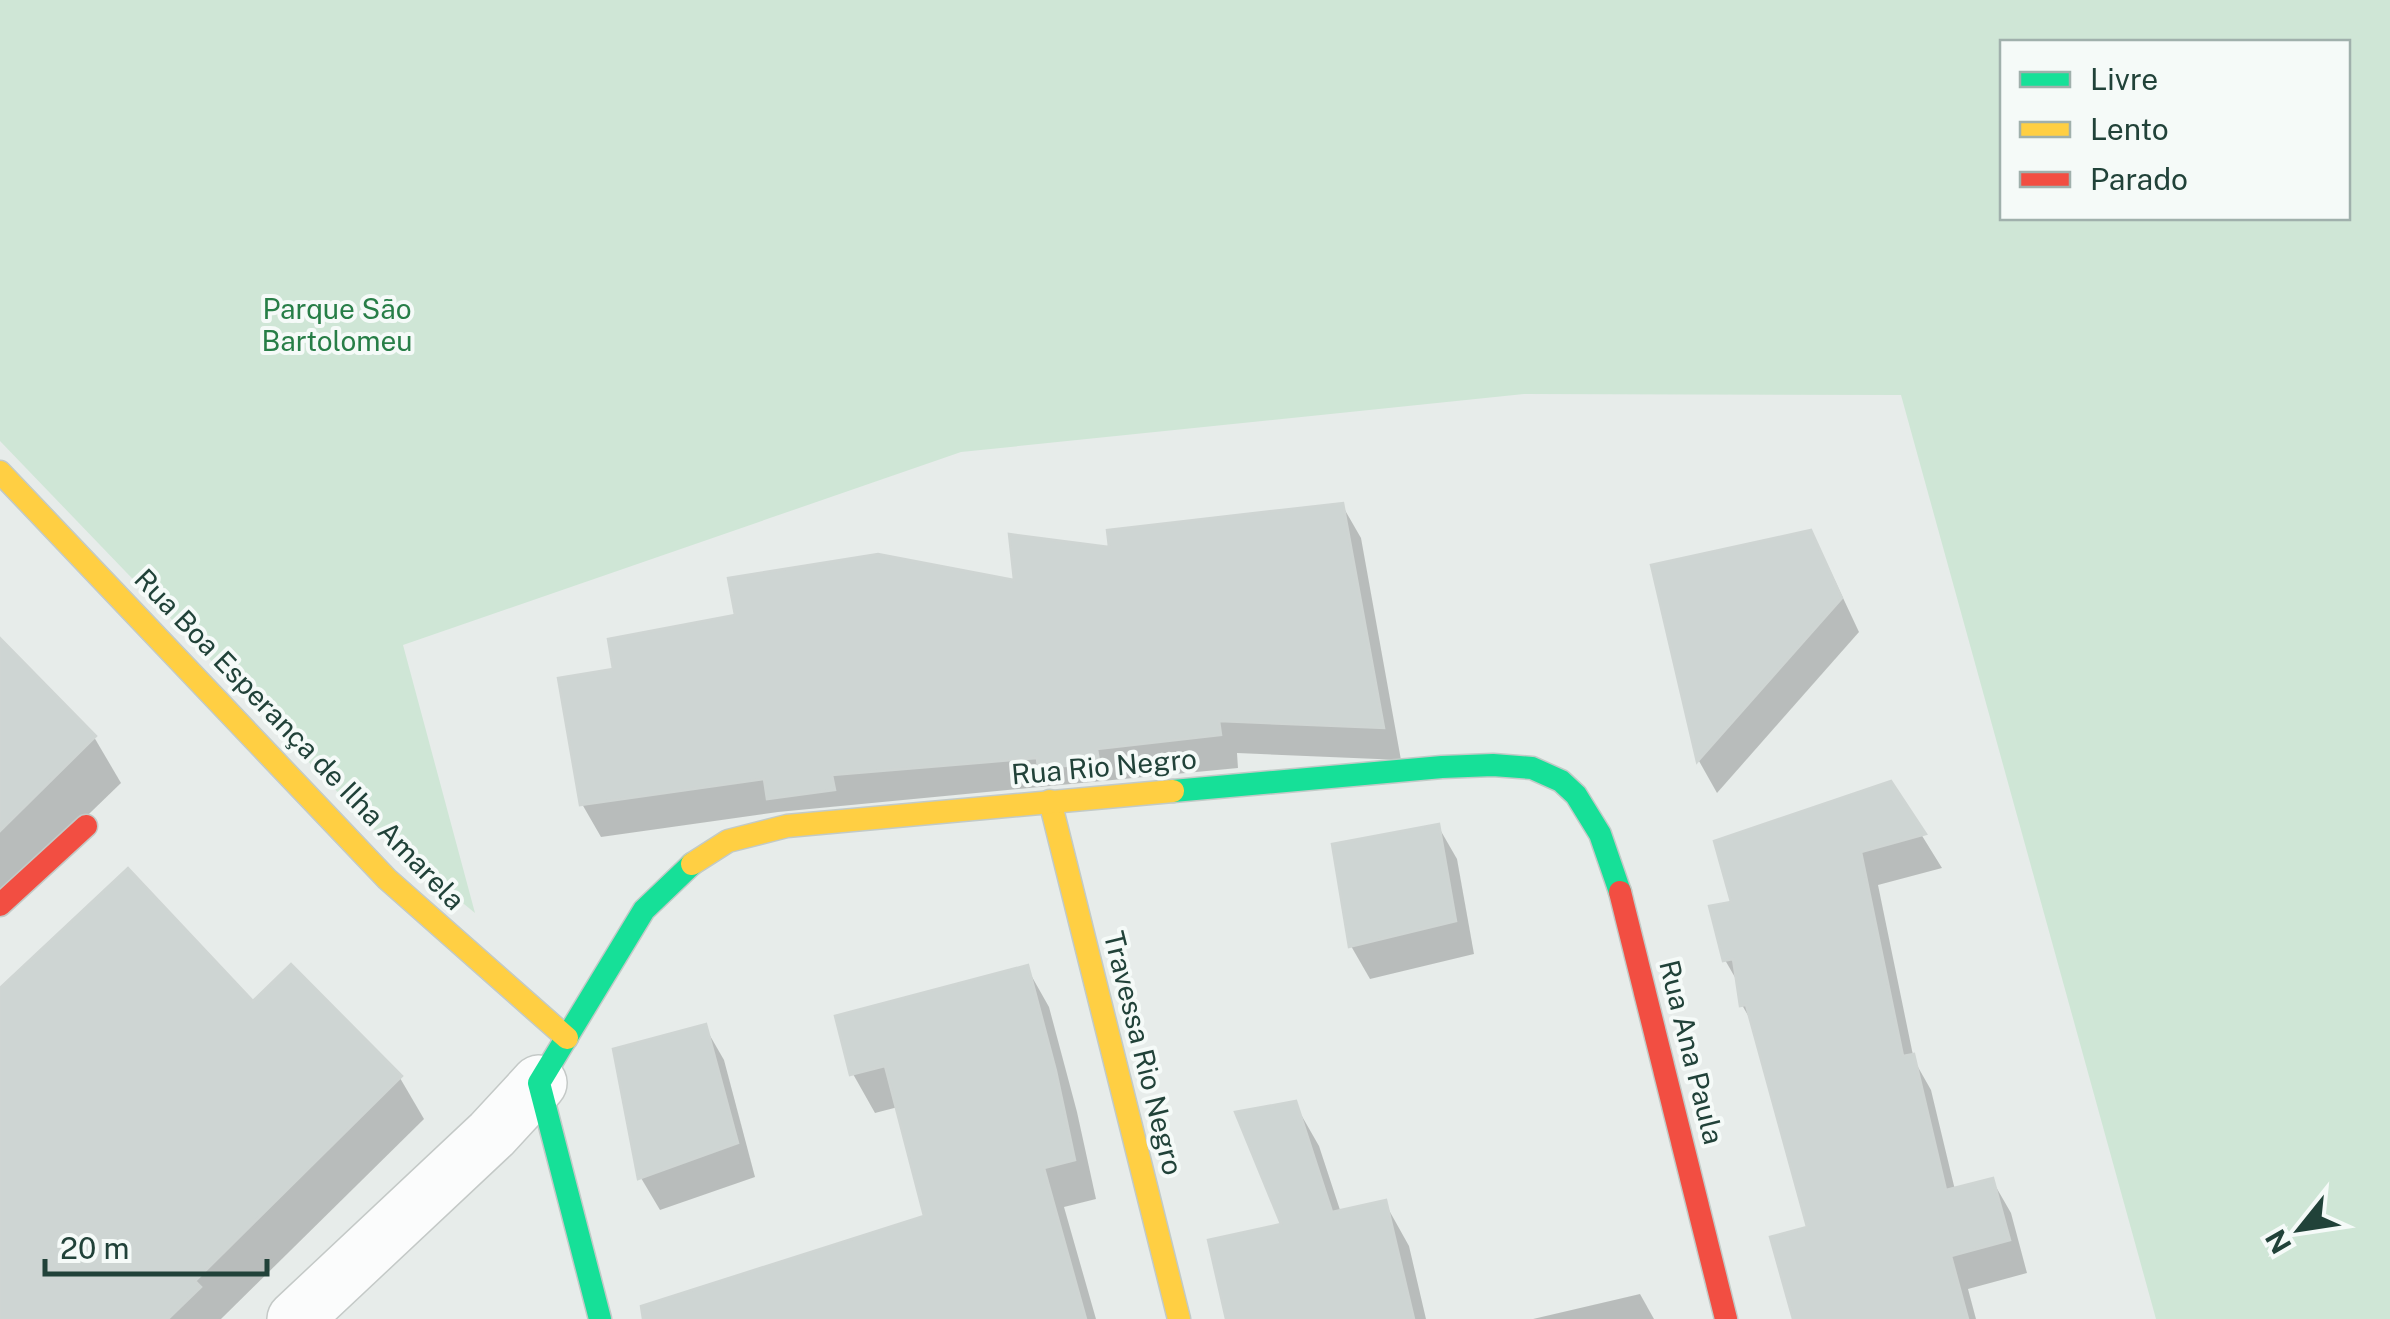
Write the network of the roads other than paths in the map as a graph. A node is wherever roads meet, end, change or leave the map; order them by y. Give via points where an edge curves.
1 (0, 472) edge
2 (1050, 800) junction
3 (1584, 805) joint
4 (86, 826) dead end
5 (0, 905) edge
6 (553, 1061) junction
7 (294, 1319) edge
8 (600, 1319) edge
9 (1179, 1319) edge
10 (1726, 1319) edge

1 - 6 street, Rua Boa Esperança de Ilha Amarela
2 - 3 street, Rua Rio Negro via 1492,765 1540,770 1564,782
2 - 6 street, Rua Rio Negro via 788,826 728,841 686,868 644,910
2 - 9 street, Travessa Rio Negro
3 - 10 street, Rua Ana Paula via 1610,858 1628,920
4 - 5 street
6 - 7 street via 492,1134
6 - 8 street

